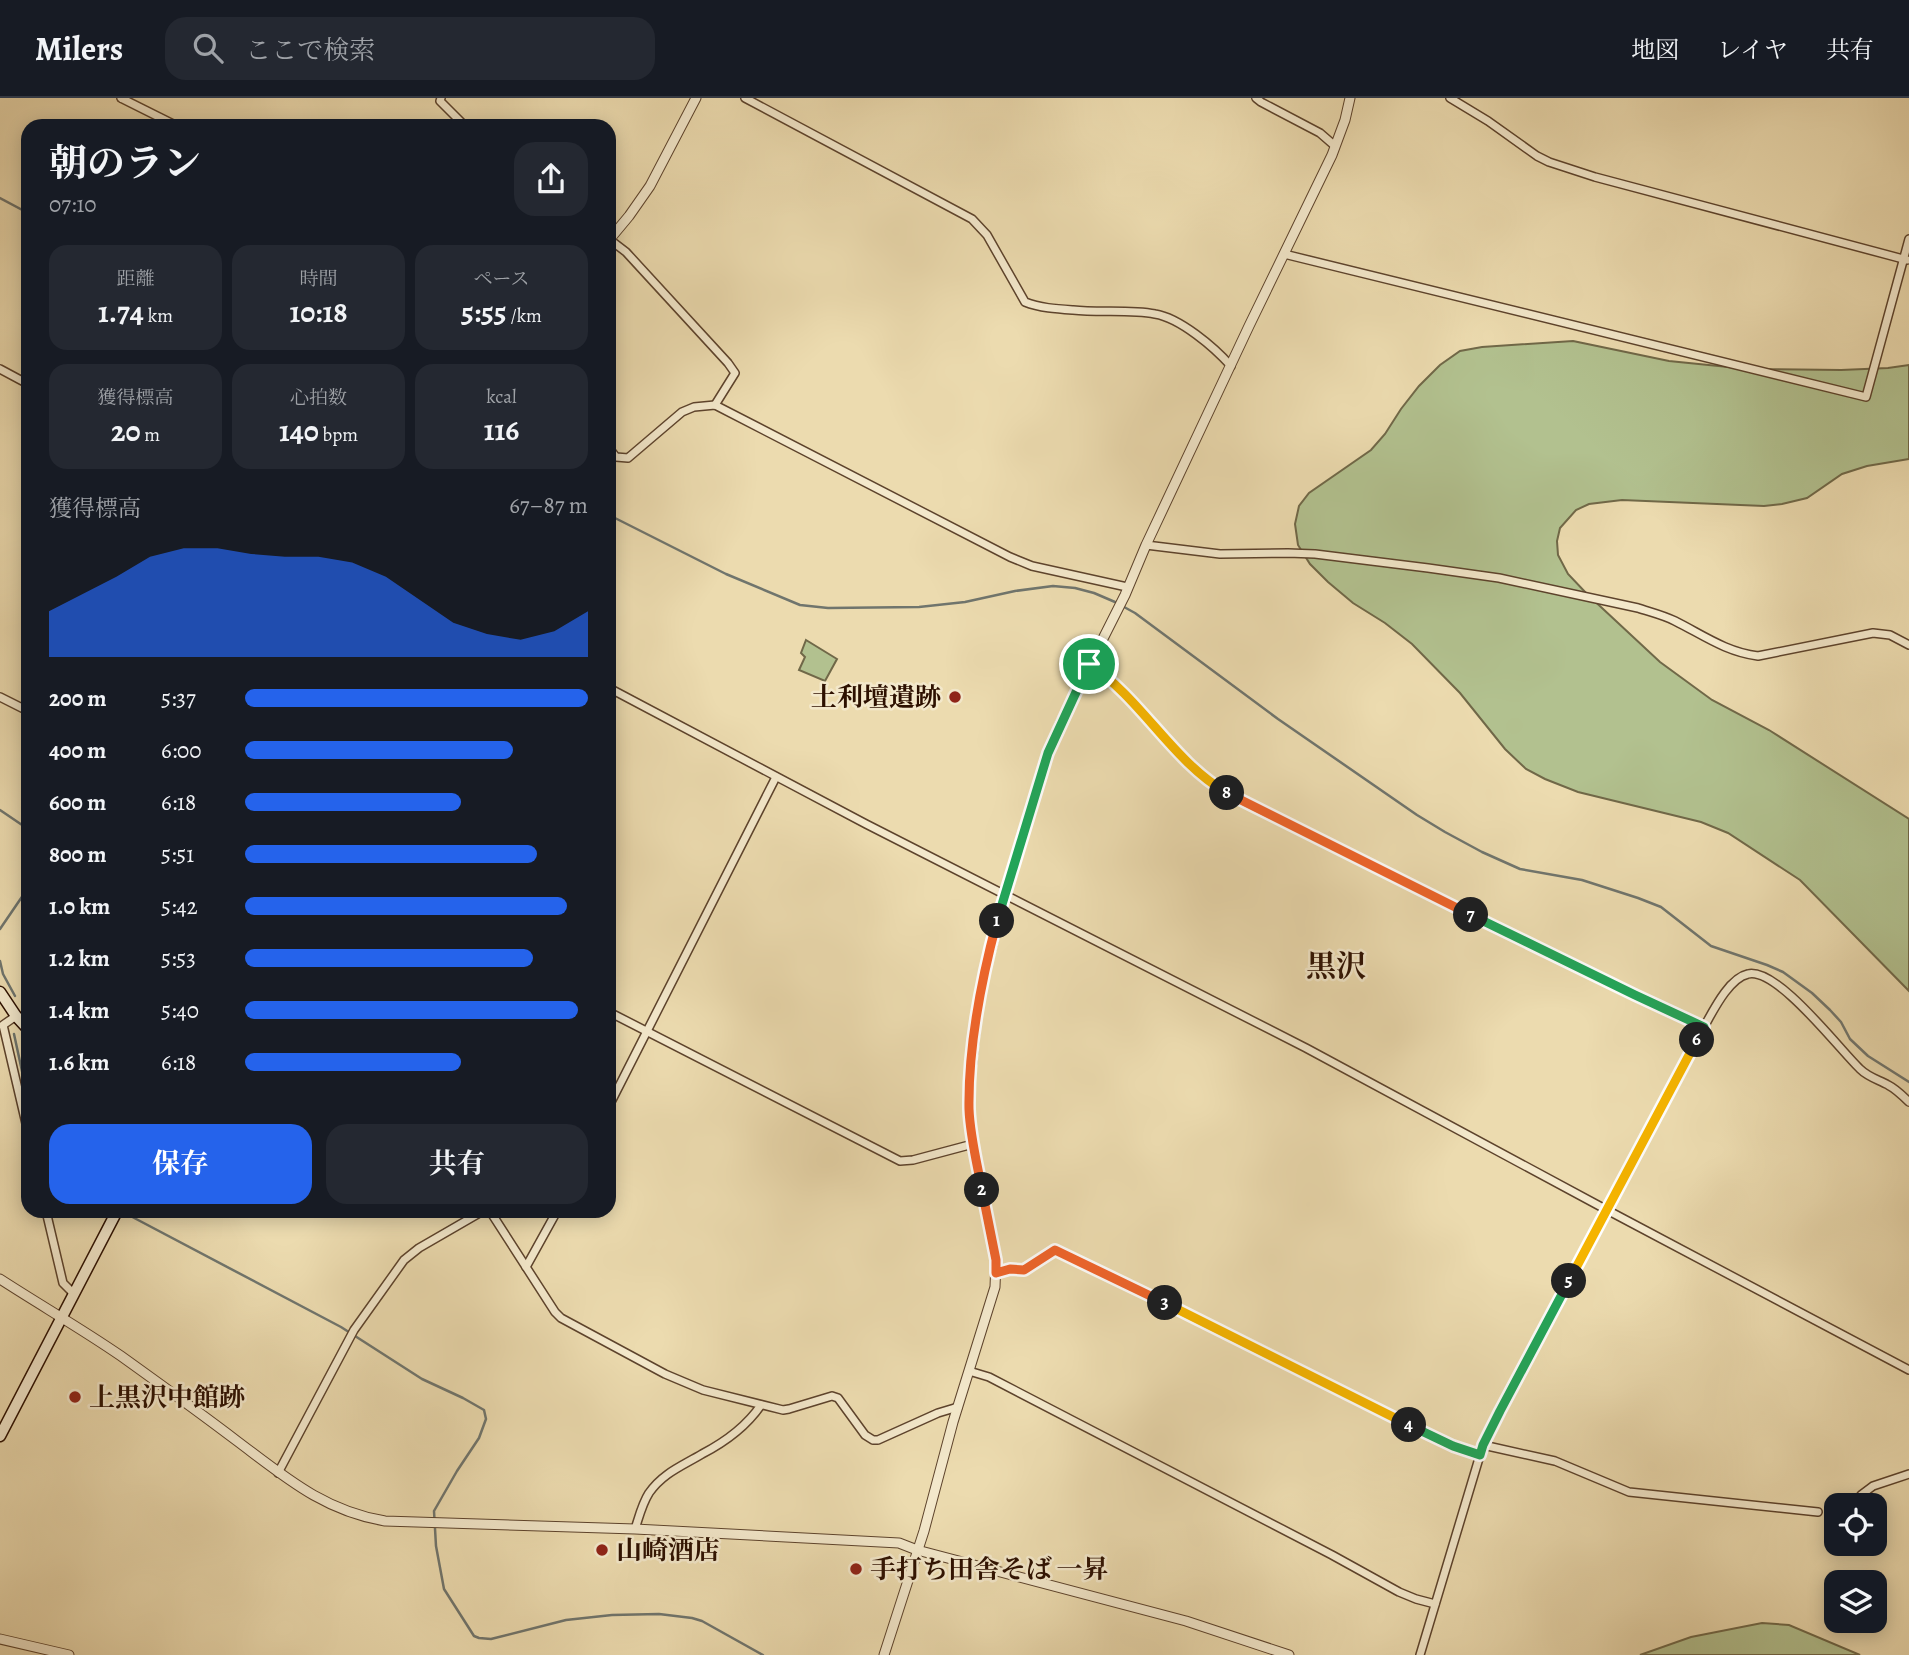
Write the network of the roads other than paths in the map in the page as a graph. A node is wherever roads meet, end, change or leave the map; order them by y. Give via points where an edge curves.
1 (121, 98) edge
2 (441, 98) edge
3 (695, 98) edge
4 (745, 98) edge
5 (1256, 98) edge
6 (1350, 98) edge
7 (1450, 98) edge
8 (161, 119) edge
9 (458, 119) edge
10 (1335, 146) junction
11 (616, 231) edge
12 (1909, 239) edge
13 (616, 244) edge
14 (1284, 254) junction
15 (1907, 260) edge
16 (1231, 366) junction
17 (0, 369) edge
18 (21, 380) edge
19 (715, 405) junction
20 (616, 457) edge
21 (1146, 545) junction
22 (1126, 591) junction
23 (1909, 645) edge
24 (1089, 664) junction
25 (616, 692) edge
26 (0, 697) edge
27 (21, 708) edge
28 (776, 777) junction
29 (1005, 894) junction
30 (0, 992) edge
31 (16, 1016) junction
32 (616, 1016) edge
33 (21, 1021) edge
34 (1704, 1027) junction
35 (646, 1031) junction
36 (616, 1092) edge
37 (21, 1102) edge
38 (1909, 1102) edge
39 (973, 1144) junction
40 (1607, 1210) junction
41 (48, 1218) edge
42 (113, 1218) edge
43 (471, 1218) edge
44 (494, 1218) edge
45 (553, 1218) edge
46 (526, 1267) junction
47 (996, 1273) junction
48 (0, 1279) edge
49 (74, 1294) junction
50 (62, 1319) junction
51 (1909, 1370) edge
52 (969, 1371) junction
53 (761, 1405) junction
54 (958, 1407) junction
55 (0, 1436) edge
56 (1483, 1445) junction
57 (1480, 1455) junction
58 (278, 1473) junction
59 (1909, 1474) edge
60 (1864, 1493) edge
61 (1818, 1512) dead end
62 (635, 1529) junction
63 (917, 1550) junction
64 (1435, 1604) junction
65 (0, 1639) edge
66 (69, 1655) edge
67 (884, 1655) edge
68 (1289, 1655) edge
69 (1420, 1655) edge

1 - 8 street
2 - 9 street
3 - 11 street via 650,186
4 - 16 street via 972,219 987,235 1025,302 1054,309 1165,316 1210,345
5 - 10 street
6 - 10 street
7 - 15 street via 1549,162
10 - 14 street
12 - 15 street
13 - 19 street via 735,373
14 - 15 street via 1866,397
14 - 16 street
16 - 21 street
17 - 18 street
19 - 20 street via 682,412 628,458
19 - 22 street via 1010,557
21 - 22 street
21 - 23 street via 1206,553 1315,554 1499,578 1659,614 1742,654 1758,656 1873,633
22 - 24 street
24 - 29 street via 1048,753
24 - 34 street via 1108,676 1202,775 1240,801
25 - 28 street
26 - 27 street
28 - 29 street
28 - 35 street
29 - 39 street via 977,1012 969,1110
29 - 40 street via 1306,1048
30 - 31 main road
31 - 33 main road
31 - 37 street via 3,1025
32 - 35 street
34 - 38 street via 1733,983 1757,973 1792,996 1863,1072
34 - 40 street
35 - 36 street
35 - 39 street via 900,1161
39 - 47 street
40 - 51 street
40 - 56 street
41 - 49 street via 63,1283
42 - 49 main road
43 - 58 street via 404,1260 354,1329
44 - 46 street
45 - 46 street
46 - 53 street via 561,1318 666,1374
47 - 52 street
47 - 57 street via 1024,1270 1055,1250 1444,1442
48 - 50 street
49 - 50 main road
50 - 55 main road
50 - 58 street via 120,1356
52 - 54 street
52 - 64 street via 1116,1442 1399,1592
53 - 54 street via 789,1409 832,1396 873,1440
53 - 62 street via 730,1438 662,1478 643,1504
54 - 63 street
56 - 57 street
56 - 61 street via 1555,1461 1629,1492
57 - 64 street
58 - 62 street via 350,1513 385,1521
59 - 60 street
62 - 63 street via 899,1543
63 - 67 street
63 - 68 street via 1186,1621
64 - 69 street
65 - 66 street

